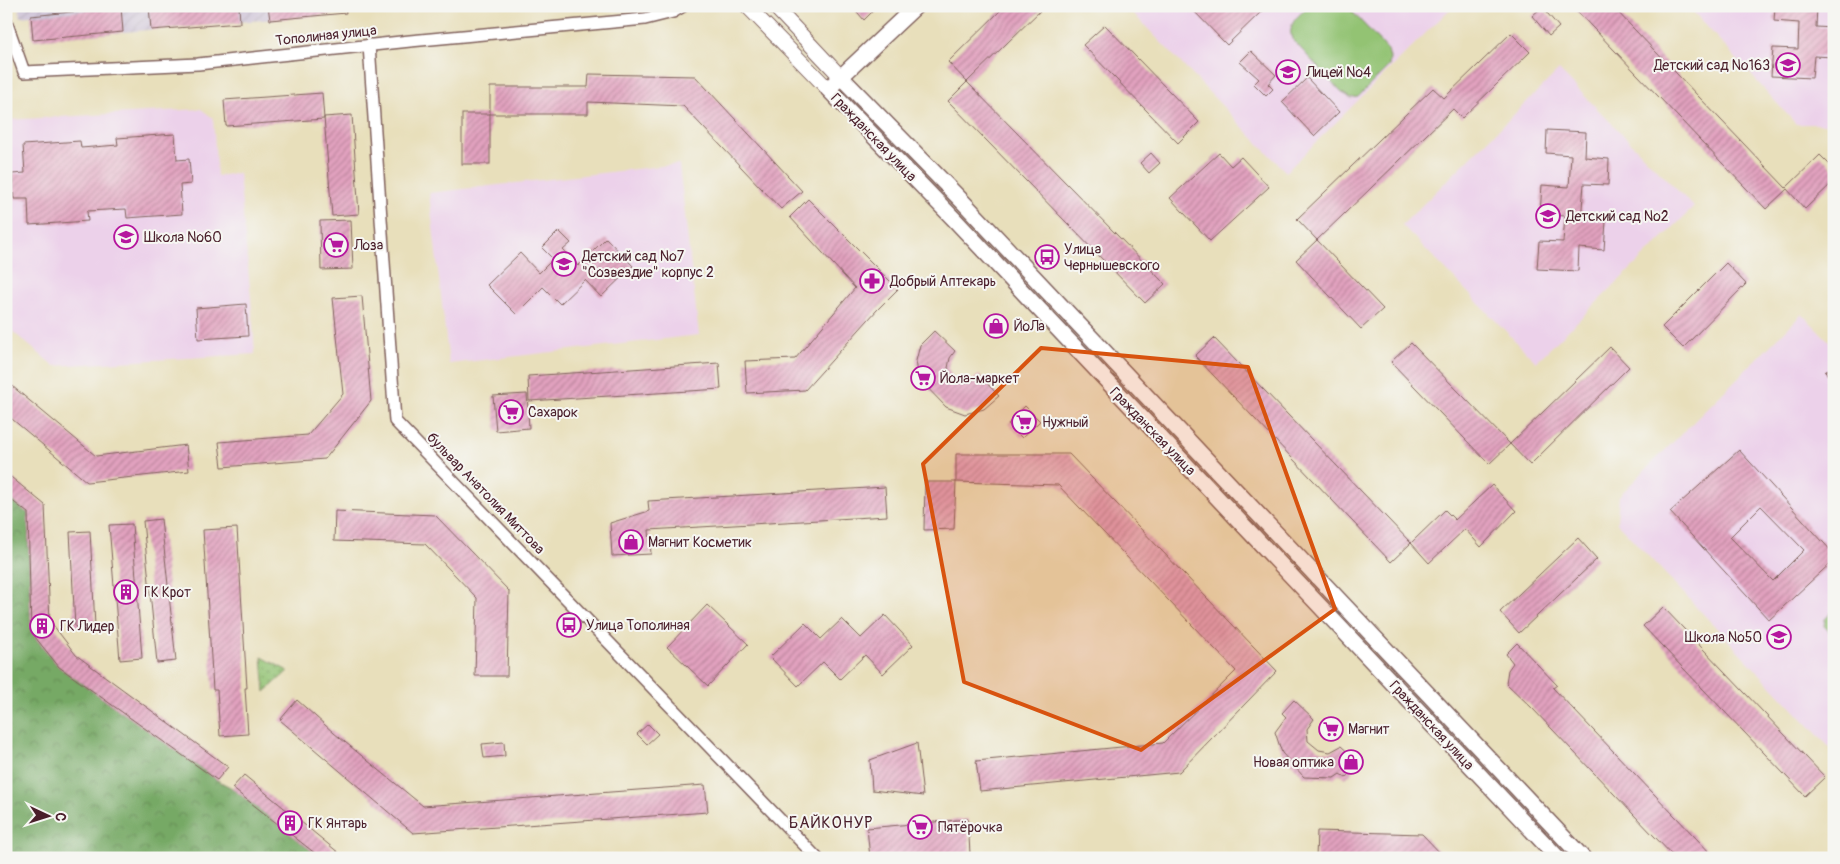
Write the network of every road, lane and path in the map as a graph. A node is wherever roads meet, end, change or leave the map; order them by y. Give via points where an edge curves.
1 (683, 6) edge
2 (747, 6) edge
3 (774, 6) edge
4 (916, 6) edge
5 (6, 21) edge
6 (369, 45) junction
7 (841, 77) junction
8 (828, 89) junction
9 (1130, 380) junction
10 (1117, 394) junction
11 (817, 858) edge
12 (1558, 858) edge
13 (1582, 858) edge

1 - 6 street, Тополиная улица via 645,19
2 - 8 street, Гражданская улица
3 - 7 street, Гражданская улица
4 - 7 main road
5 - 6 street, Тополиная улица via 24,72 198,64
6 - 11 street, бульвар Анатолия Миттова via 395,421
7 - 8 main road
7 - 9 main road, Гражданская улица
8 - 10 main road, Гражданская улица
9 - 10 main road
9 - 13 main road, Гражданская улица
10 - 12 main road, Гражданская улица

